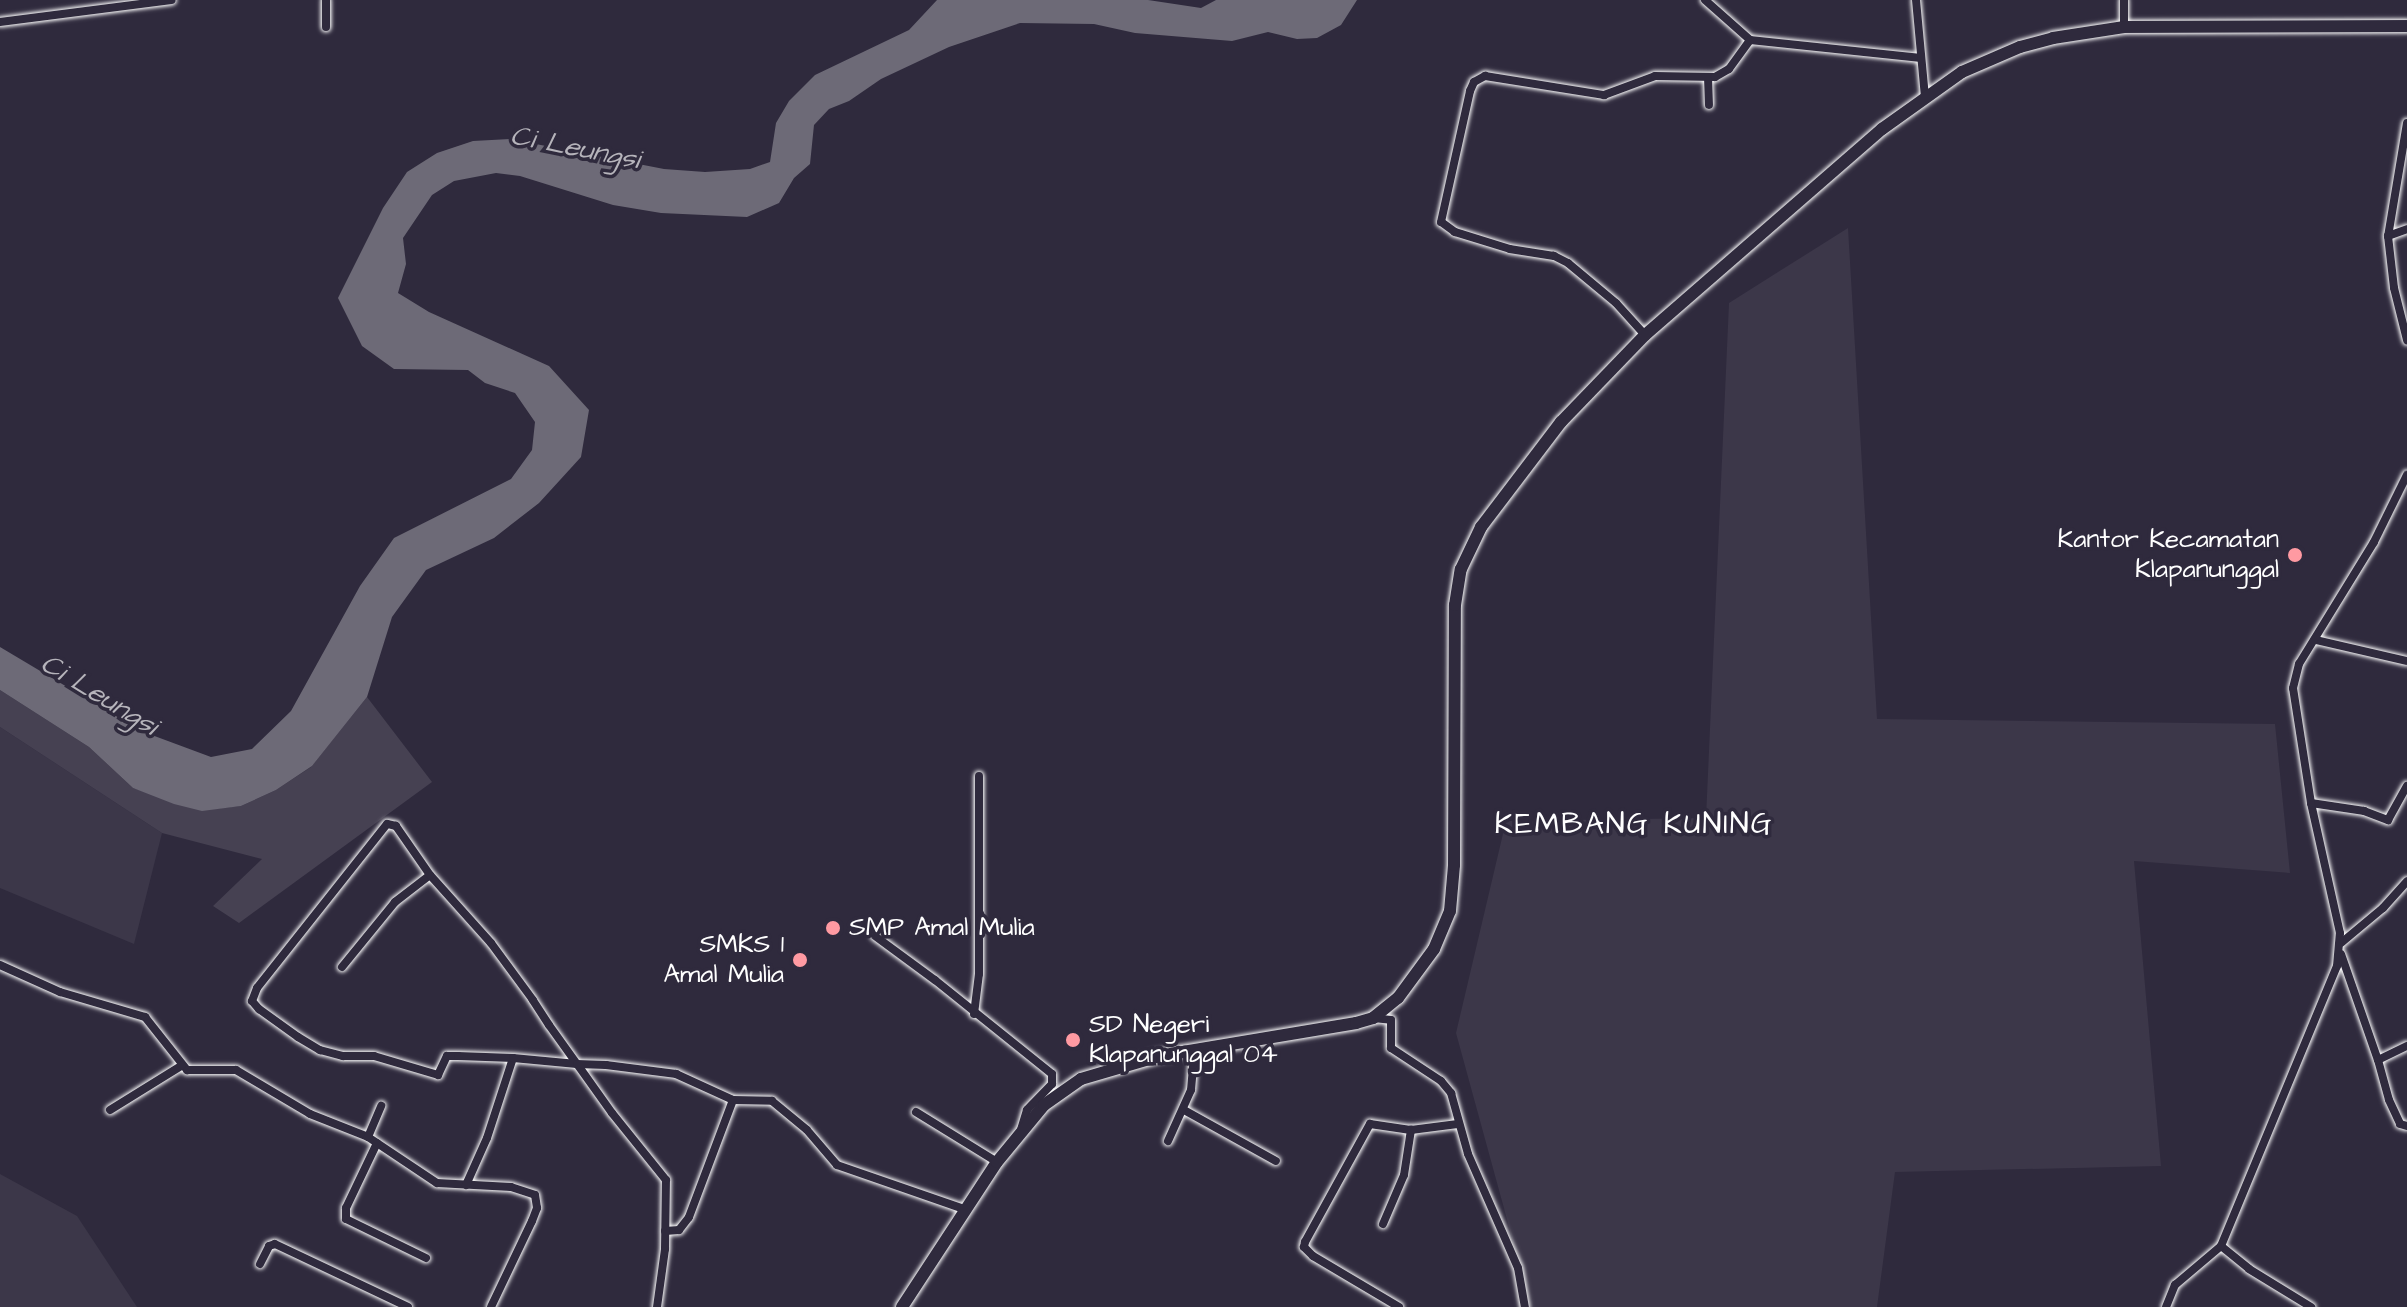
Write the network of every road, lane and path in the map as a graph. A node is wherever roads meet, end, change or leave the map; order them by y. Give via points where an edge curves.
1 (170, 0) edge
2 (326, 0) edge
3 (1705, 0) edge
4 (1916, 0) edge
5 (2124, 0) edge
6 (0, 22) edge
7 (2407, 26) edge
8 (326, 27) dead end
9 (2124, 27) junction
10 (1750, 40) junction
11 (1921, 58) junction
12 (1708, 77) junction
13 (1925, 97) junction
14 (1709, 105) dead end
15 (2407, 123) edge
16 (2407, 229) edge
17 (2388, 236) junction
18 (1645, 335) junction
19 (2407, 340) edge
20 (2407, 475) edge
21 (2316, 640) junction
22 (2407, 661) edge
23 (979, 776) dead end
24 (2407, 786) edge
25 (2311, 803) junction
26 (430, 875) junction
27 (2407, 881) edge
28 (875, 936) dead end
29 (2341, 943) junction
30 (2341, 954) junction
31 (0, 965) edge
32 (342, 967) dead end
33 (974, 1014) junction
34 (1373, 1018) junction
35 (2407, 1046) edge
36 (1194, 1052) junction
37 (513, 1058) junction
38 (2378, 1060) junction
39 (577, 1064) junction
40 (181, 1066) junction
41 (733, 1100) junction
42 (381, 1106) dead end
43 (110, 1110) dead end
44 (1184, 1110) junction
45 (916, 1112) dead end
46 (1458, 1124) junction
47 (2407, 1126) edge
48 (1411, 1130) junction
49 (1020, 1136) junction
50 (368, 1137) junction
51 (1168, 1141) dead end
52 (377, 1143) junction
53 (1276, 1161) dead end
54 (997, 1162) junction
55 (466, 1185) junction
56 (964, 1209) junction
57 (1383, 1224) dead end
58 (665, 1231) junction
59 (2221, 1246) junction
60 (426, 1258) dead end
61 (260, 1264) dead end
62 (408, 1307) edge
63 (491, 1307) edge
64 (657, 1307) edge
65 (902, 1307) edge
66 (1399, 1307) edge
67 (1525, 1307) edge
68 (2166, 1307) edge
69 (2311, 1307) edge

1 - 6 street
2 - 8 street
3 - 10 street
4 - 11 street
5 - 9 street
7 - 9 main road
9 - 13 main road via 2020,47 1962,72
10 - 11 street
10 - 12 street via 1723,74
11 - 13 street
12 - 14 street
12 - 18 street via 1655,76 1604,95 1485,76 1474,82 1467,105 1440,217 1446,228 1568,263
13 - 18 main road
15 - 17 street
16 - 17 street
17 - 19 street
18 - 34 main road via 1561,422 1509,487 1461,569 1454,634 1450,911 1423,966 1398,998
20 - 21 street
21 - 22 street
21 - 25 street via 2299,664 2293,688
23 - 33 street via 979,974
24 - 25 street via 2388,820
25 - 29 street
26 - 32 street via 395,902
26 - 37 street via 396,826 387,824 252,1001 320,1050 343,1056 374,1056 438,1075 447,1056
26 - 39 street via 491,943
27 - 29 street
28 - 33 street
29 - 30 street
30 - 38 street
30 - 59 street
31 - 40 street via 60,992 145,1017
33 - 49 street via 1052,1074 1052,1084 1027,1110
34 - 36 main road
34 - 46 street via 1391,1020 1391,1048 1447,1087
35 - 38 street
36 - 44 street
36 - 49 main road via 1122,1064 1081,1079 1044,1105
37 - 39 street
37 - 55 street
38 - 47 street via 2389,1100 2400,1124
39 - 41 street via 676,1074
39 - 58 street via 666,1180
40 - 43 street
40 - 50 street via 194,1071 236,1070 310,1114
41 - 56 street via 772,1101 837,1165
41 - 58 street via 689,1217 679,1230
42 - 50 street
44 - 51 street
44 - 53 street
45 - 54 street
46 - 48 street
46 - 67 street via 1512,1253
48 - 57 street via 1404,1175
48 - 66 street via 1370,1124 1304,1247
49 - 54 main road
50 - 52 street
52 - 55 street via 437,1183
52 - 60 street via 346,1208 346,1219
54 - 56 main road
55 - 63 street via 511,1187 537,1198 532,1221
56 - 65 main road
58 - 64 street
59 - 68 street via 2175,1285
59 - 69 street
61 - 62 street via 275,1244

